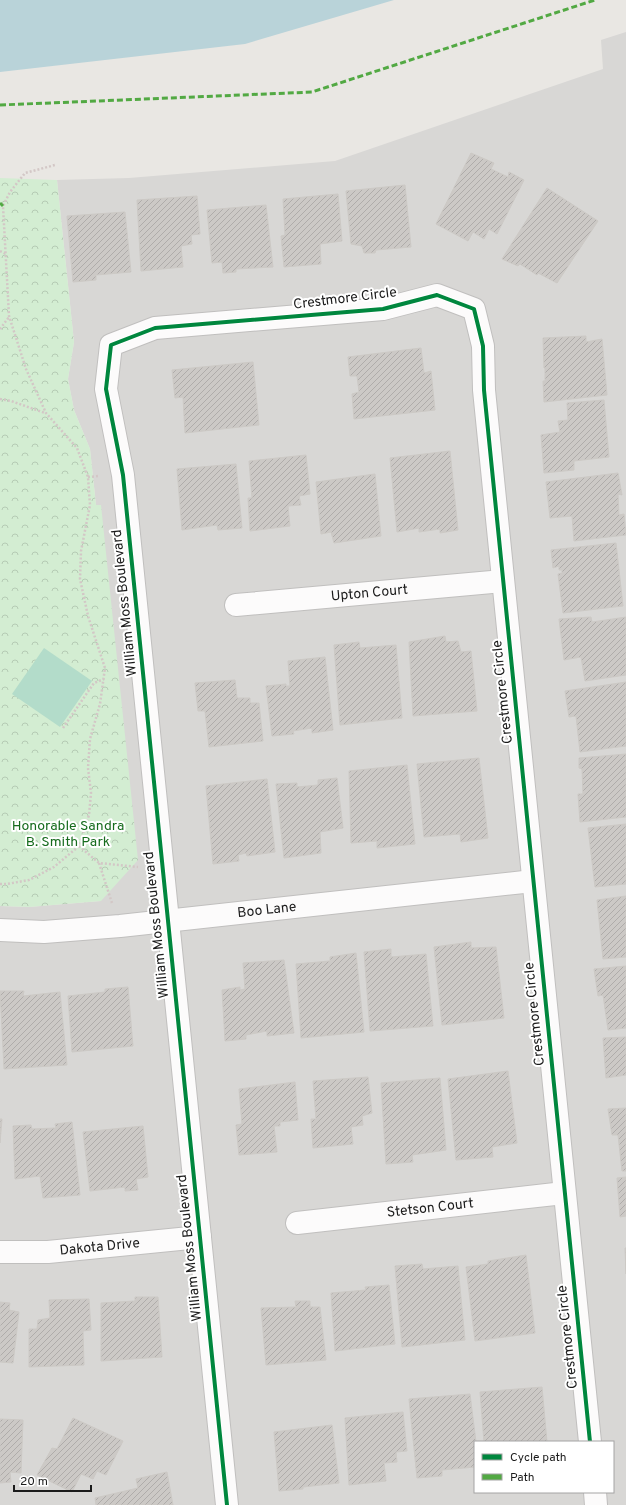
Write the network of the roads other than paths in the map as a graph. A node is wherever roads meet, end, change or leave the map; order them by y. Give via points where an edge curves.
1 (112, 345) joint
2 (503, 581) junction
3 (236, 605) dead end
4 (533, 882) junction
5 (168, 921) junction
6 (0, 930) edge
7 (564, 1193) junction
8 (297, 1223) dead end
9 (200, 1237) junction
10 (0, 1252) edge
11 (590, 1441) edge
12 (595, 1493) edge
13 (227, 1505) edge
14 (596, 1505) edge

1 - 2 street, Crestmore Circle via 155,328 383,309 437,295 474,309 484,346 484,390
1 - 5 street, William Moss Boulevard via 106,389 123,475
2 - 3 street, Upton Court
2 - 4 street, Crestmore Circle
4 - 5 street, Boo Lane
4 - 7 street, Crestmore Circle
5 - 6 street, Boo Lane via 44,932
5 - 9 street, William Moss Boulevard
7 - 8 street, Stetson Court
7 - 11 street, Crestmore Circle
9 - 10 street, Dakota Drive via 48,1252
9 - 13 street, William Moss Boulevard
12 - 14 street

